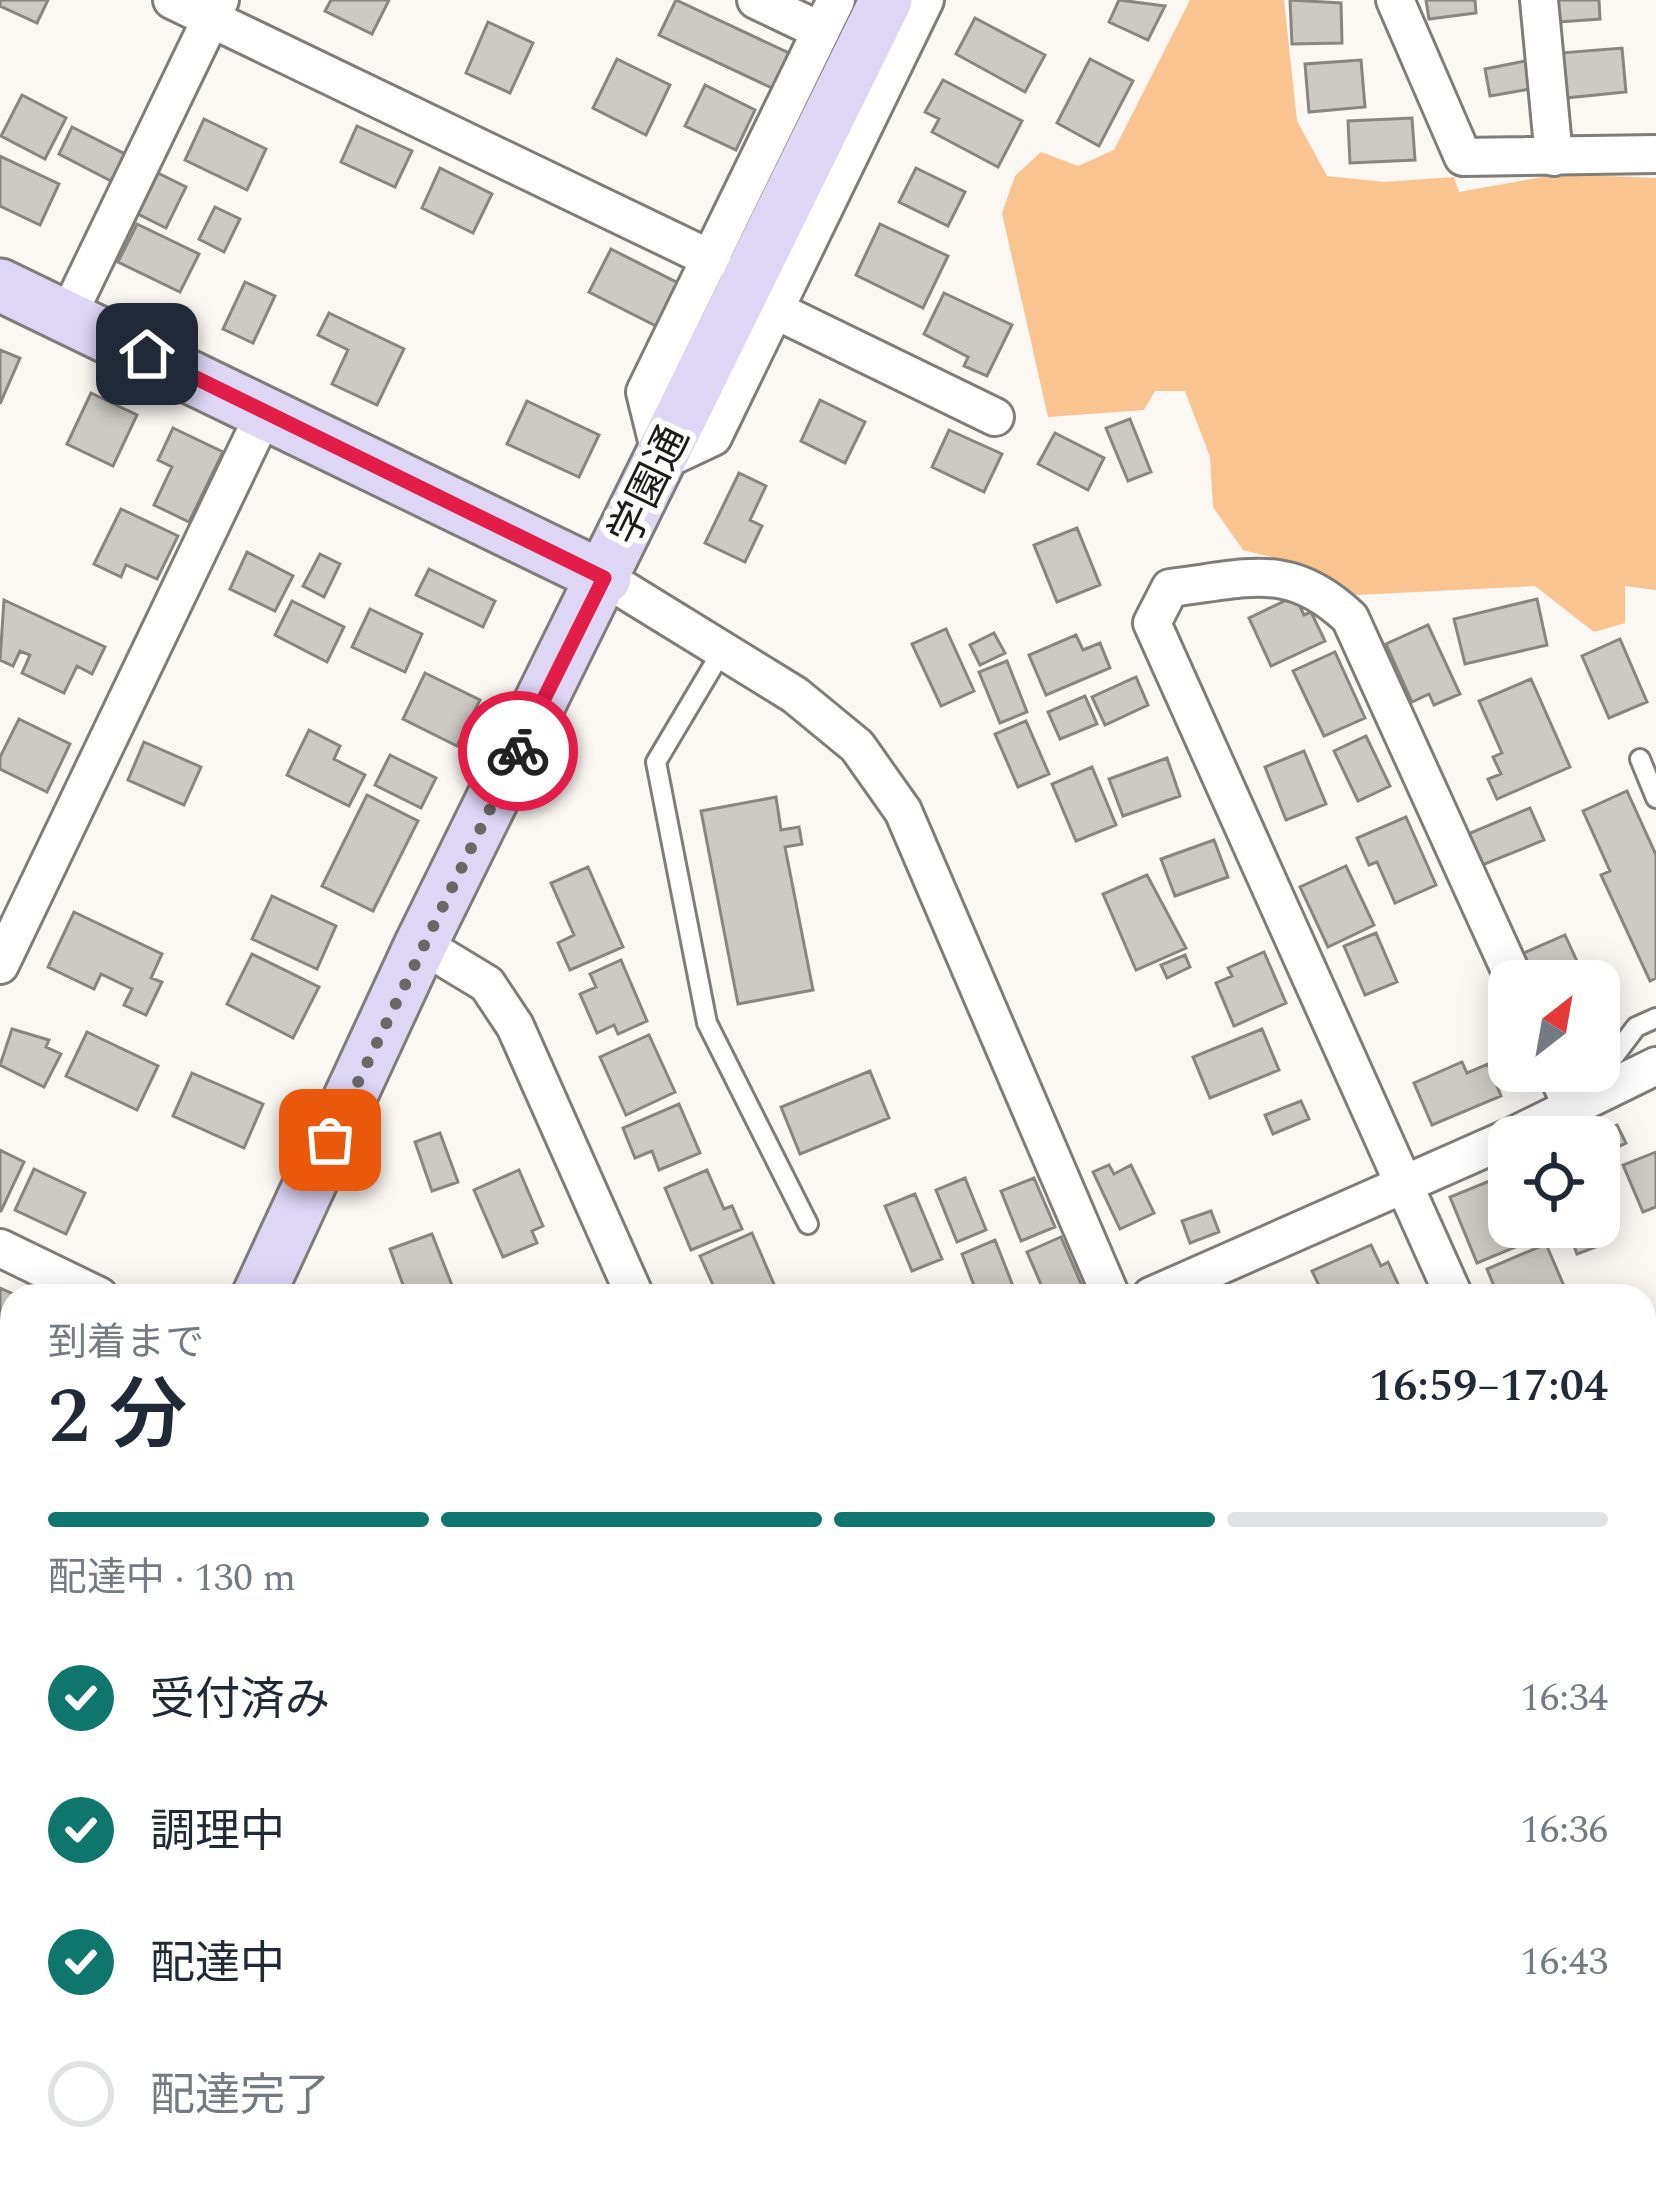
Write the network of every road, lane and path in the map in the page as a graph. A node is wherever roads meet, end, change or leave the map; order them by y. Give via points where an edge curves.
1 (172, 0) edge
2 (756, 0) edge
3 (886, 0) edge
4 (925, 0) edge
5 (1395, 0) edge
6 (1539, 0) edge
7 (216, 9) edge
8 (828, 15) edge
9 (1656, 154) edge
10 (1554, 157) junction
11 (713, 260) junction
12 (0, 285) edge
13 (775, 310) junction
14 (68, 316) junction
15 (265, 412) junction
16 (995, 417) dead end
17 (662, 461) junction
18 (604, 578) junction
19 (722, 651) junction
20 (1640, 759) dead end
21 (1656, 797) edge
22 (421, 944) junction
23 (1505, 960) edge
24 (0, 965) edge
25 (1656, 1018) edge
26 (1656, 1066) edge
27 (1566, 1092) edge
28 (1574, 1110) junction
29 (1560, 1116) edge
30 (1488, 1147) edge
31 (1405, 1183) junction
32 (808, 1223) dead end
33 (0, 1248) edge
34 (75, 1284) edge
35 (264, 1284) edge
36 (629, 1284) edge
37 (1106, 1284) edge
38 (1178, 1284) edge
39 (1449, 1284) edge

1 - 7 street
2 - 8 street
3 - 17 street, 学園通
4 - 13 street
5 - 10 street via 1463,157
6 - 10 street
7 - 11 street
7 - 14 street
8 - 11 street
9 - 10 street
11 - 17 street via 645,392
12 - 14 street
13 - 16 street
13 - 17 street via 713,437
14 - 15 street
15 - 18 street
15 - 24 street
17 - 18 street, 学園通
18 - 19 street
18 - 22 street, 学園通
19 - 32 lane via 656,763 707,1023
19 - 37 street via 795,695 856,746 903,811
20 - 21 lane
22 - 35 street, 学園通
22 - 36 street via 487,984 515,1026
23 - 31 street via 1350,618 1319,589 1275,576 1170,588 1152,622
25 - 28 lane via 1636,1028
26 - 28 street
27 - 28 street
28 - 29 street
30 - 31 street
31 - 38 street
31 - 39 street
33 - 34 street

